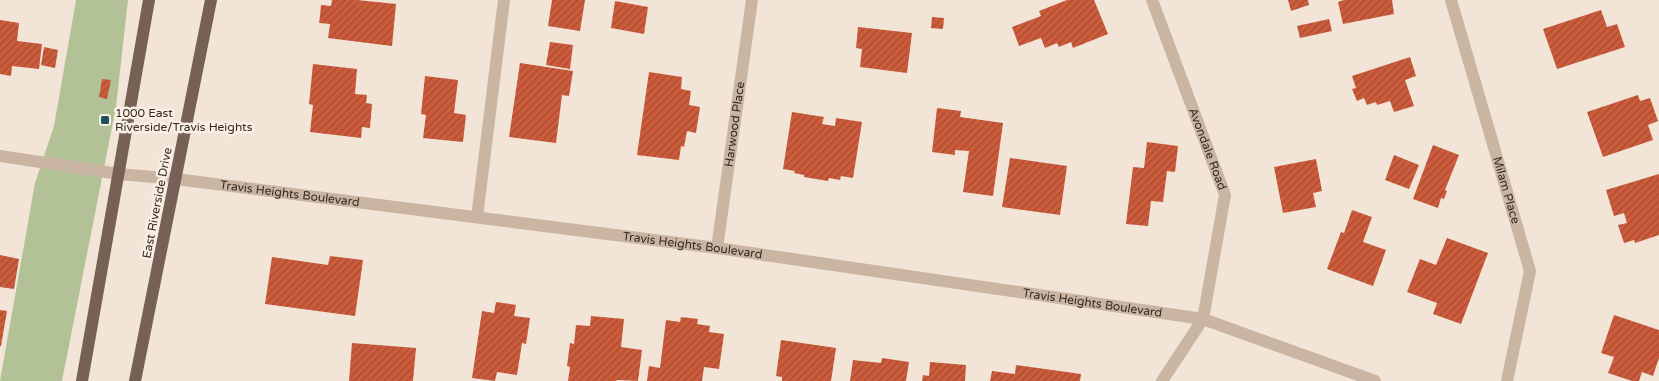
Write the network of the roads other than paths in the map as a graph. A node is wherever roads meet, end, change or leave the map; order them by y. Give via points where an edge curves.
1 (149, 0) edge
2 (211, 0) edge
3 (504, 0) edge
4 (752, 0) edge
5 (1152, 0) edge
6 (1451, 0) edge
7 (0, 156) edge
8 (119, 174) junction
9 (176, 179) junction
10 (476, 218) junction
11 (717, 248) junction
12 (1204, 320) junction
13 (82, 381) edge
14 (135, 381) edge
15 (1162, 381) edge
16 (1375, 381) edge
17 (1507, 381) edge

1 - 8 main road
2 - 9 main road, East Riverside Drive
3 - 10 street
4 - 11 street, Harwood Place
5 - 12 street, Avondale Road via 1225,195
6 - 17 street, Milam Place via 1530,271
7 - 8 street, Travis Heights Boulevard
8 - 9 street, Travis Heights Boulevard
8 - 13 main road
9 - 10 street, Travis Heights Boulevard
9 - 14 main road, East Riverside Drive
10 - 11 street, Travis Heights Boulevard
11 - 12 street, Travis Heights Boulevard
12 - 15 street, Avondale Road
12 - 16 street, Travis Heights Boulevard

